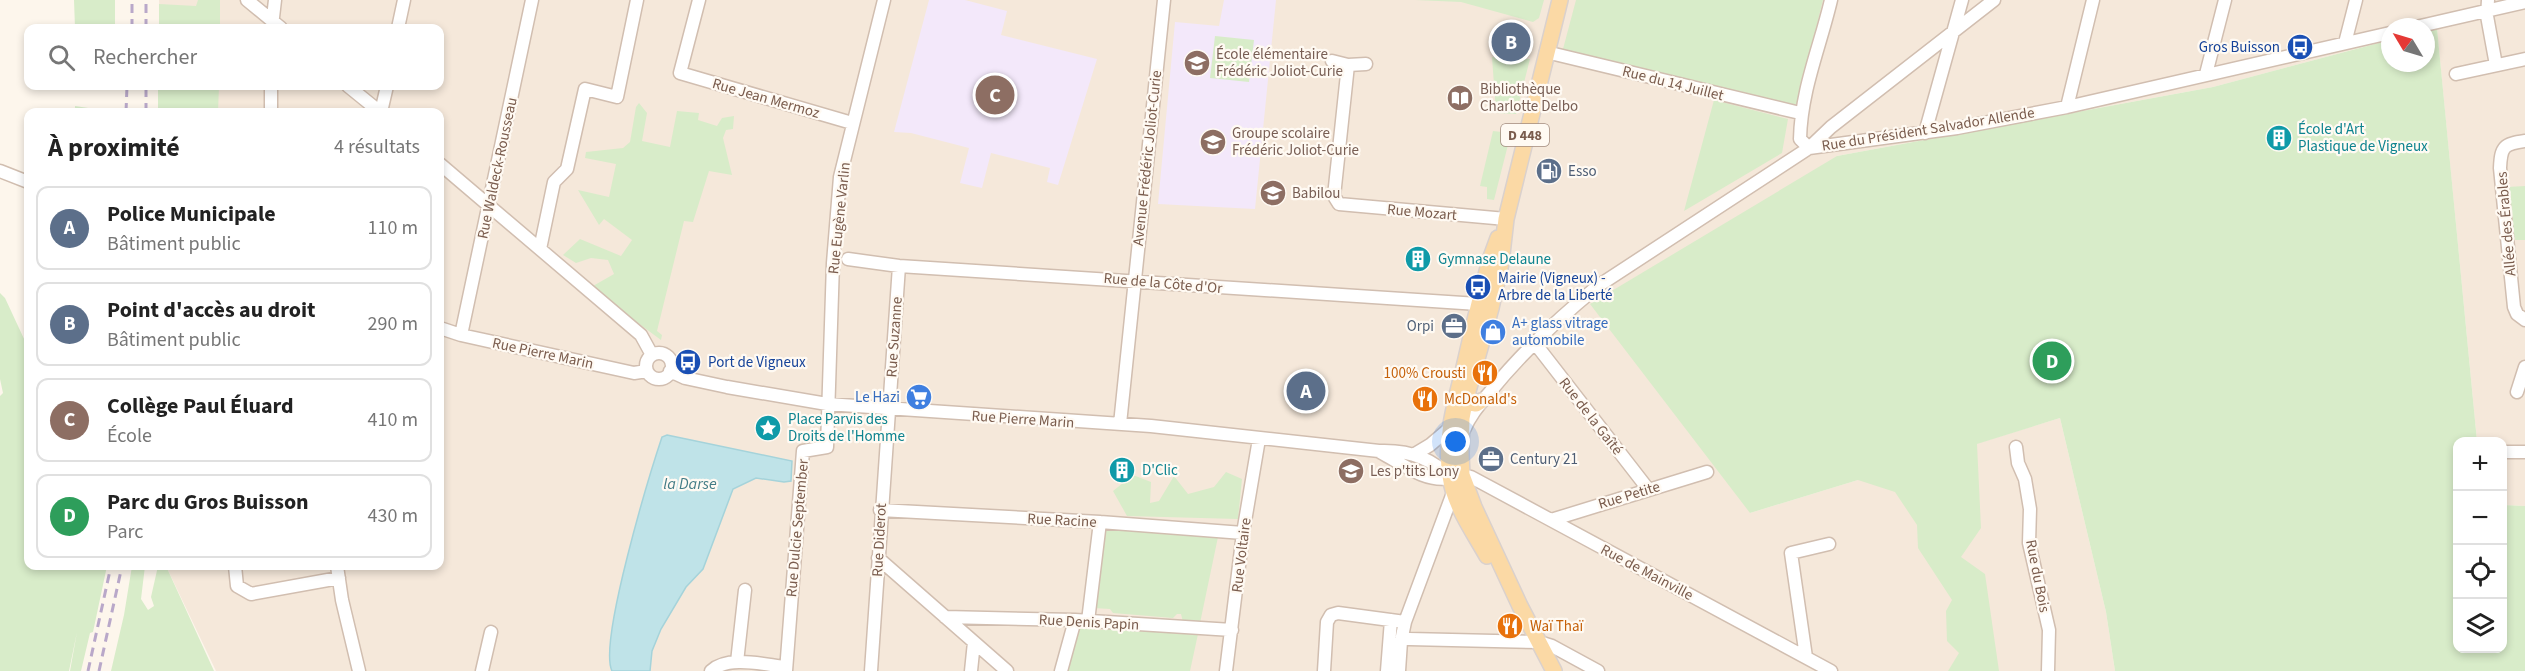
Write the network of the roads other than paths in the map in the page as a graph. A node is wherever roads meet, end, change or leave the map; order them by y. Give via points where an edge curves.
1 (247, 0) edge
2 (275, 0) edge
3 (404, 0) edge
4 (532, 0) edge
5 (637, 0) edge
6 (699, 0) edge
7 (884, 0) edge
8 (1164, 0) edge
9 (1560, 0) edge
10 (1831, 0) edge
11 (1962, 0) edge
12 (1994, 0) edge
13 (2093, 0) edge
14 (2225, 0) edge
15 (2356, 0) edge
16 (2525, 2) edge
17 (2487, 5) edge
18 (2435, 21) edge
19 (273, 24) edge
20 (275, 24) edge
21 (399, 24) edge
22 (1954, 31) junction
23 (2381, 35) edge
24 (2345, 43) junction
25 (1546, 52) junction
26 (2525, 59) edge
27 (1332, 61) dead end
28 (1365, 64) dead end
29 (1348, 65) junction
30 (2496, 65) junction
31 (2206, 74) junction
32 (2456, 74) dead end
33 (271, 90) edge
34 (353, 90) edge
35 (386, 90) edge
36 (2067, 107) junction
37 (271, 108) edge
38 (376, 108) edge
39 (382, 108) edge
40 (1800, 114) junction
41 (852, 123) junction
42 (1925, 132) junction
43 (2525, 141) edge
44 (1809, 148) junction
45 (444, 167) edge
46 (0, 171) edge
47 (24, 180) edge
48 (489, 206) junction
49 (1506, 219) junction
50 (540, 249) junction
51 (848, 259) dead end
52 (899, 266) junction
53 (1135, 280) junction
54 (1478, 304) junction
55 (2525, 320) edge
56 (444, 329) edge
57 (461, 335) junction
58 (1534, 342) junction
59 (652, 355) junction
60 (2525, 367) edge
61 (647, 371) junction
62 (670, 371) junction
63 (1500, 379) junction
64 (2517, 392) dead end
65 (1463, 396) junction
66 (1481, 401) junction
67 (827, 404) junction
68 (889, 409) junction
69 (1120, 424) junction
70 (1456, 431) junction
71 (1258, 439) junction
72 (2016, 447) dead end
73 (1379, 451) junction
74 (2507, 452) edge
75 (2525, 452) edge
76 (1415, 454) junction
77 (1707, 472) dead end
78 (1455, 480) junction
79 (1647, 489) junction
80 (880, 510) junction
81 (1551, 520) junction
82 (1100, 522) junction
83 (1243, 533) junction
84 (1829, 544) dead end
85 (878, 558) junction
86 (235, 570) edge
87 (338, 572) edge
88 (745, 590) dead end
89 (1520, 606) junction
90 (945, 616) junction
91 (1082, 620) junction
92 (1391, 620) junction
93 (1406, 622) junction
94 (1232, 630) junction
95 (491, 632) dead end
96 (1409, 639) dead end
97 (974, 642) junction
98 (1539, 642) junction
99 (1806, 657) junction
100 (737, 662) junction
101 (786, 669) edge
102 (359, 671) edge
103 (482, 671) edge
104 (711, 671) edge
105 (871, 671) edge
106 (971, 671) edge
107 (1007, 671) edge
108 (1061, 671) edge
109 (1227, 671) edge
110 (1324, 671) edge
111 (1387, 671) edge
112 (1399, 671) edge
113 (1554, 671) edge
114 (1598, 671) edge
115 (1832, 671) edge
116 (2048, 671) edge

1 - 19 street
2 - 20 street
3 - 21 street
4 - 48 street, Rue Waldeck-Rousseau
5 - 50 street via 616,97 585,89 567,170 554,182
6 - 41 street, Rue Jean Mermoz via 680,73
7 - 41 street, Rue Eugène Varlin
8 - 53 street, Avenue Frédéric Joliot-Curie
9 - 25 main road, D 448
10 - 40 street
11 - 22 street
12 - 22 street
13 - 36 street
14 - 31 street
15 - 24 street
16 - 17 street
17 - 18 street
17 - 30 street
22 - 42 street
22 - 44 street
23 - 24 street, Rue du Président Salvador Allende
24 - 31 street, Rue du Président Salvador Allende
25 - 40 street, Rue du 14 Juillet
25 - 49 main road, D 448
26 - 30 street
27 - 29 street
28 - 29 street
29 - 49 street, Rue Mozart via 1334,196 1339,204
30 - 32 street
31 - 36 street, Rue du Président Salvador Allende
33 - 37 street
34 - 38 street
35 - 39 street
36 - 42 street, Rue du Président Salvador Allende
40 - 44 street via 1800,139
41 - 67 street, Rue Eugène Varlin via 839,182
42 - 44 street, Rue du Président Salvador Allende
43 - 55 street, Allée des Érables via 2503,148 2500,168 2514,307
44 - 58 street, Rue du Président Salvador Allende via 1598,286
45 - 48 street
46 - 47 street
48 - 50 street
48 - 57 street, Rue Waldeck-Rousseau
49 - 54 main road, D 448
49 - 65 main road, D 448 via 1501,263
50 - 59 street via 641,335
51 - 52 street, Rue de la Côte d'Or
52 - 53 street, Rue de la Côte d'Or
52 - 68 street, Rue Suzanne
53 - 54 street, Rue de la Côte d'Or
53 - 69 street, Avenue Frédéric Joliot-Curie
54 - 65 main road, D 448
56 - 57 street, Rue Pierre Marin
57 - 61 street, Rue Pierre Marin via 634,373
58 - 63 street, Rue du Président Salvador Allende
58 - 79 street, Rue de la Gaîté
59 - 61 street
59 - 62 street via 667,356
60 - 64 street
61 - 62 street via 657,379
62 - 67 street, Rue Pierre Marin via 727,387
63 - 65 street
63 - 66 street, Rue du Président Salvador Allende
65 - 66 main road via 1476,404
65 - 70 main road, D 448
66 - 70 street, Rue du Président Salvador Allende
67 - 68 street, Rue Pierre Marin
67 - 101 street, Rue Dulcie September via 827,447 803,452
68 - 69 street, Rue Pierre Marin
68 - 80 street, Rue Diderot
69 - 71 street, Rue Pierre Marin
70 - 76 street
70 - 78 main road, D 448
71 - 73 street, Rue Pierre Marin
71 - 83 street, Rue Voltaire
72 - 116 street, Rue du Bois via 2030,509 2029,543 2049,630
73 - 76 street, Rue Pierre Marin
73 - 78 street, Rue Pierre Marin via 1425,476
74 - 75 street
76 - 78 street, Rue Pierre Marin
77 - 79 street, Rue Petite
78 - 81 street, Rue de Mainville via 1471,477
78 - 89 main road, D 448
78 - 89 main road, D 448 via 1462,512 1497,575
78 - 93 street
79 - 81 street, Rue Petite
80 - 82 street, Rue Racine
80 - 85 street, Rue Diderot
81 - 99 street, Rue de Mainville
82 - 83 street, Rue Racine
82 - 91 street
83 - 94 street, Rue Voltaire
84 - 99 street via 1791,554
85 - 90 street
85 - 105 street, Rue Diderot
86 - 87 street via 237,586 251,594
87 - 102 street
88 - 100 street
89 - 98 main road, D 448
90 - 91 street, Rue Denis Papin
90 - 97 street
91 - 94 street, Rue Denis Papin
91 - 108 street
92 - 93 street
92 - 110 street via 1331,615 1327,622
92 - 111 street
93 - 112 street
94 - 109 street, Rue Voltaire
95 - 103 street
96 - 98 street
97 - 106 street
97 - 107 street
98 - 113 main road, D 448
98 - 114 street
99 - 115 street, Rue de Mainville
100 - 101 street
100 - 104 street via 718,665

